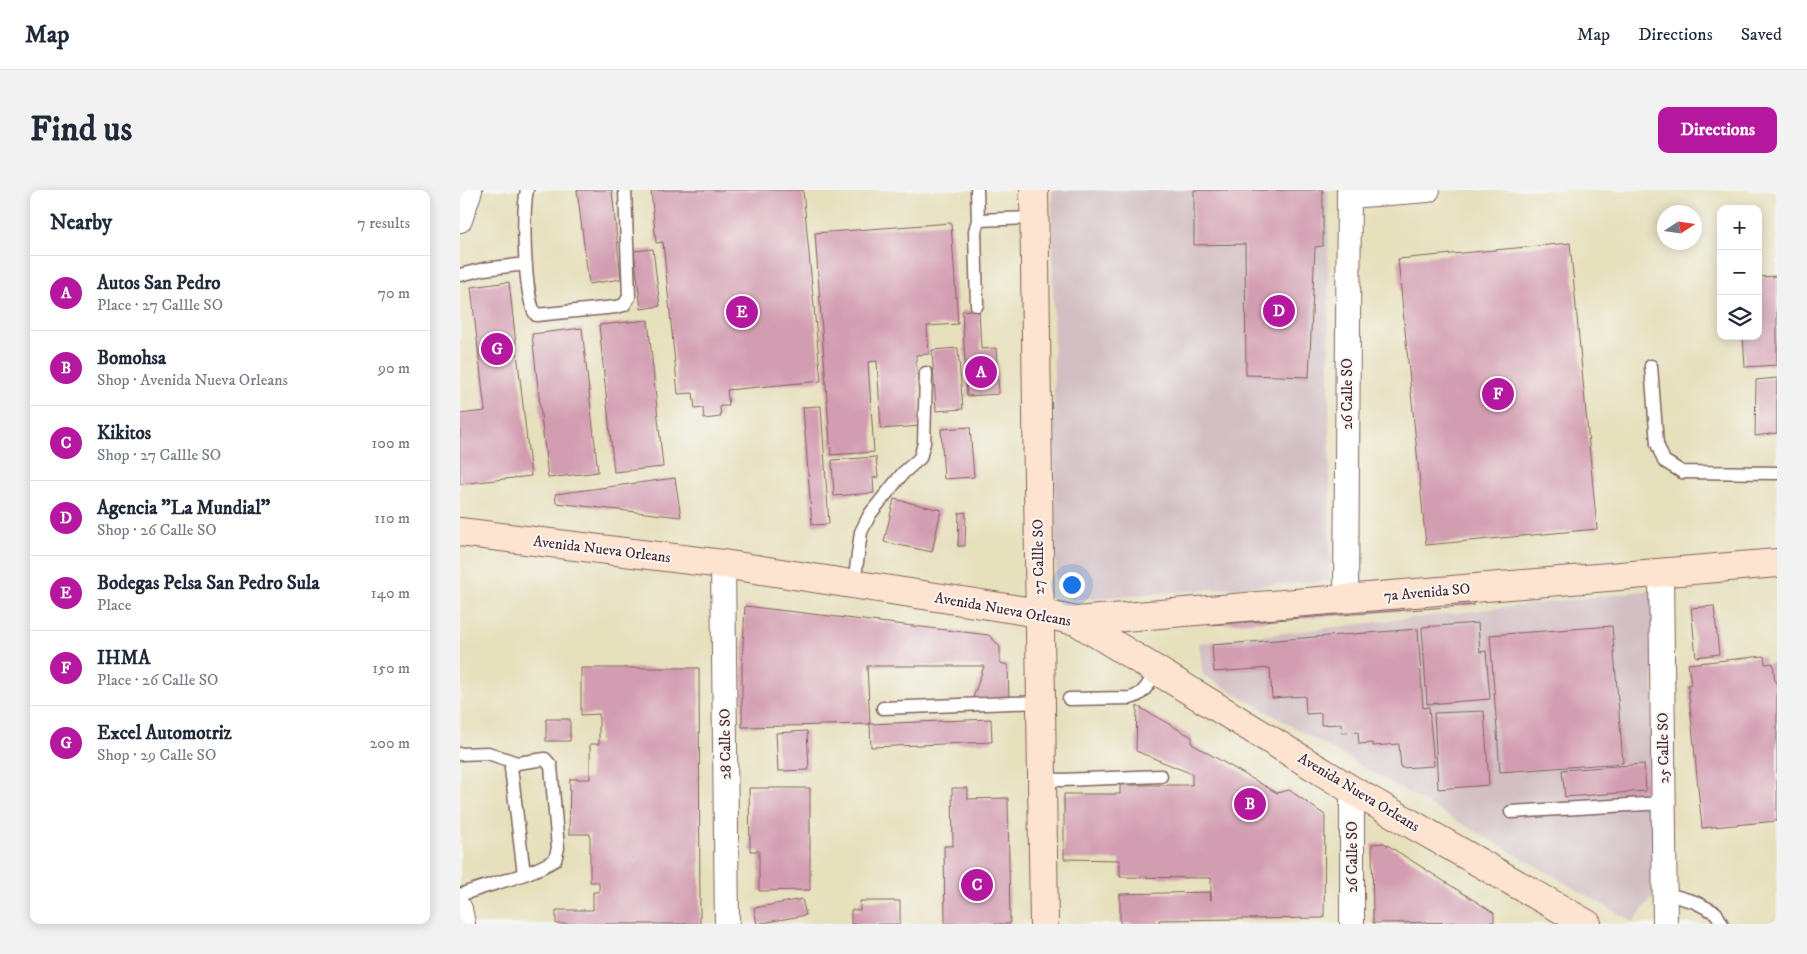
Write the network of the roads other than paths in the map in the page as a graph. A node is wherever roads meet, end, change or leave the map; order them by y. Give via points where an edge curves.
1 (470, 190) edge
2 (527, 190) edge
3 (625, 190) edge
4 (977, 190) edge
5 (1034, 190) edge
6 (1428, 190) edge
7 (1349, 193) edge
8 (1034, 218) junction
9 (460, 220) edge
10 (978, 220) junction
11 (526, 264) junction
12 (460, 275) edge
13 (977, 305) dead end
14 (1651, 366) dead end
15 (926, 373) dead end
16 (1777, 473) edge
17 (460, 532) edge
18 (1777, 563) edge
19 (723, 564) junction
20 (1661, 572) junction
21 (854, 584) junction
22 (1346, 598) junction
23 (1038, 613) junction
24 (1076, 621) junction
25 (1157, 670) junction
26 (1069, 699) dead end
27 (1040, 702) junction
28 (883, 708) dead end
29 (460, 754) edge
30 (516, 764) junction
31 (1161, 776) dead end
32 (1041, 779) junction
33 (1352, 790) junction
34 (1663, 803) junction
35 (1511, 812) dead end
36 (524, 874) junction
37 (1664, 893) junction
38 (460, 895) edge
39 (460, 909) edge
40 (463, 924) edge
41 (727, 924) edge
42 (1044, 924) edge
43 (1352, 924) edge
44 (1587, 924) edge
45 (1664, 924) edge
46 (1722, 924) edge

1 - 9 street
2 - 11 lane via 523,224
3 - 11 lane via 629,297 624,305 536,315
4 - 10 lane
5 - 8 street, 27 Callle SO
6 - 7 street
7 - 22 street, 26 Calle SO
8 - 10 lane
8 - 23 street, 27 Callle SO
10 - 13 lane via 975,231
11 - 12 lane
14 - 16 lane via 1657,444 1664,461 1682,472
15 - 21 lane via 924,443 920,458 903,473 870,514 861,532
17 - 19 street, Avenida Nueva Orleans
18 - 20 street, 7a Avenida SO
19 - 21 street, Avenida Nueva Orleans
19 - 41 street, 28 Calle SO
20 - 22 street, 7a Avenida SO
20 - 34 street, 25 Calle SO
21 - 23 street, Avenida Nueva Orleans
22 - 24 street, 7a Avenida SO
23 - 24 street, Avenida Nueva Orleans
23 - 27 street, 27 Callle SO
24 - 25 street, Avenida Nueva Orleans
25 - 26 lane via 1138,697
25 - 33 street, Avenida Nueva Orleans
27 - 28 lane
27 - 32 street, 27 Callle SO
29 - 30 lane via 488,753
30 - 36 lane via 511,768
30 - 36 lane via 545,759 551,766 558,848 555,860
31 - 32 lane
32 - 42 street, 27 Callle SO
33 - 43 street, 26 Calle SO
33 - 44 street, Avenida Nueva Orleans
34 - 35 lane
34 - 37 street, 25 Calle SO
36 - 38 lane
37 - 45 street, 25 Calle SO
37 - 46 lane via 1695,902 1716,913
39 - 40 street

